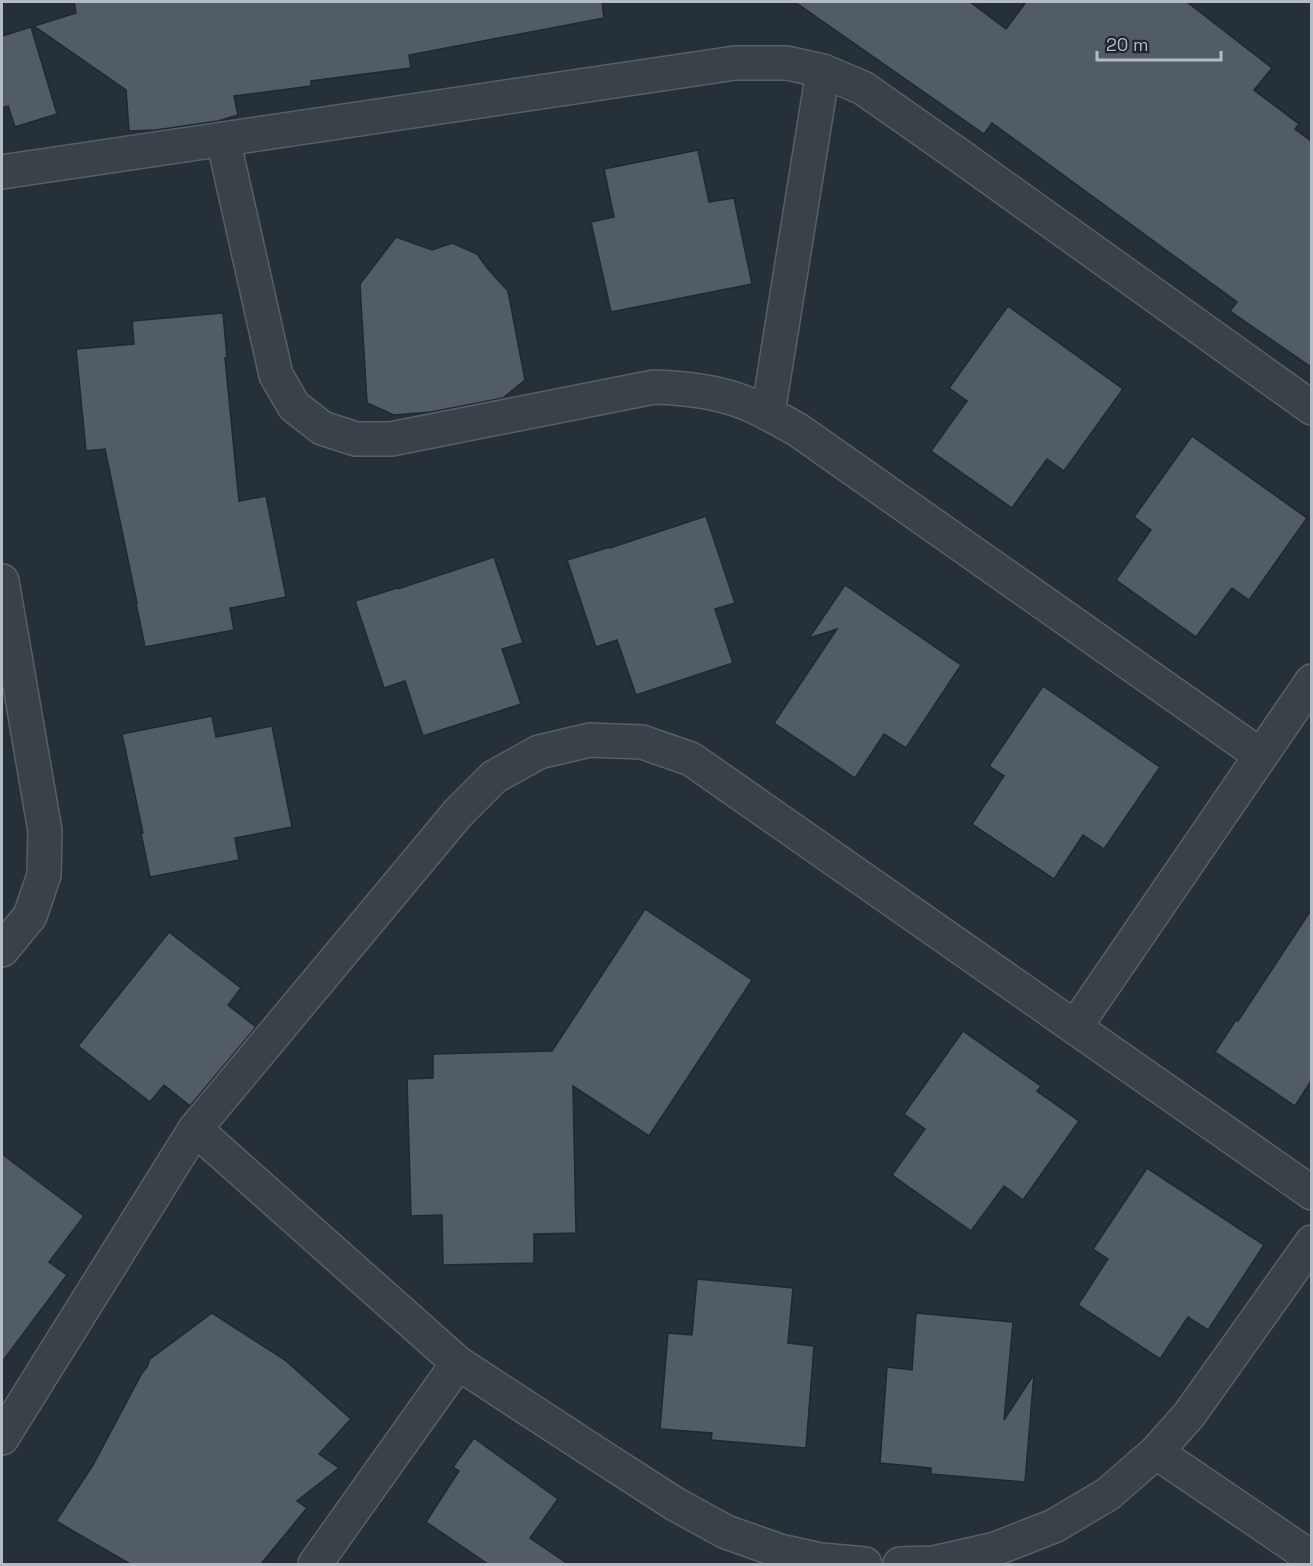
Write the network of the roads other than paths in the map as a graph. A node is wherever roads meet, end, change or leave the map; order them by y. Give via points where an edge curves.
1 (822, 71) junction
2 (223, 139) junction
3 (2, 172) edge
4 (1311, 408) edge
5 (768, 413) junction
6 (2, 581) edge
7 (1311, 681) edge
8 (1260, 755) junction
9 (2, 950) edge
10 (1075, 1027) junction
11 (195, 1129) junction
12 (1311, 1193) edge
13 (1311, 1242) edge
14 (458, 1363) junction
15 (2, 1438) edge
16 (1156, 1452) junction
17 (1311, 1558) edge
18 (315, 1564) edge
19 (865, 1564) edge
20 (900, 1564) edge
21 (933, 1564) edge

1 - 2 street via 787,63 735,63
1 - 4 street via 863,88 900,113
1 - 5 street
2 - 3 street
2 - 5 street via 276,375 294,406 322,428 356,439 391,439 654,387 712,393
5 - 8 street via 808,437
6 - 9 street via 45,831 44,875 30,916
7 - 8 street
8 - 10 street
10 - 11 street via 691,759 642,742 590,740 539,752 494,777 458,813
10 - 12 street
11 - 14 street
11 - 15 street
13 - 16 street via 1189,1415
14 - 18 street
14 - 19 street via 675,1504 726,1532 780,1551
16 - 17 street
16 - 21 street via 1108,1494 1054,1526 995,1549
20 - 21 street

